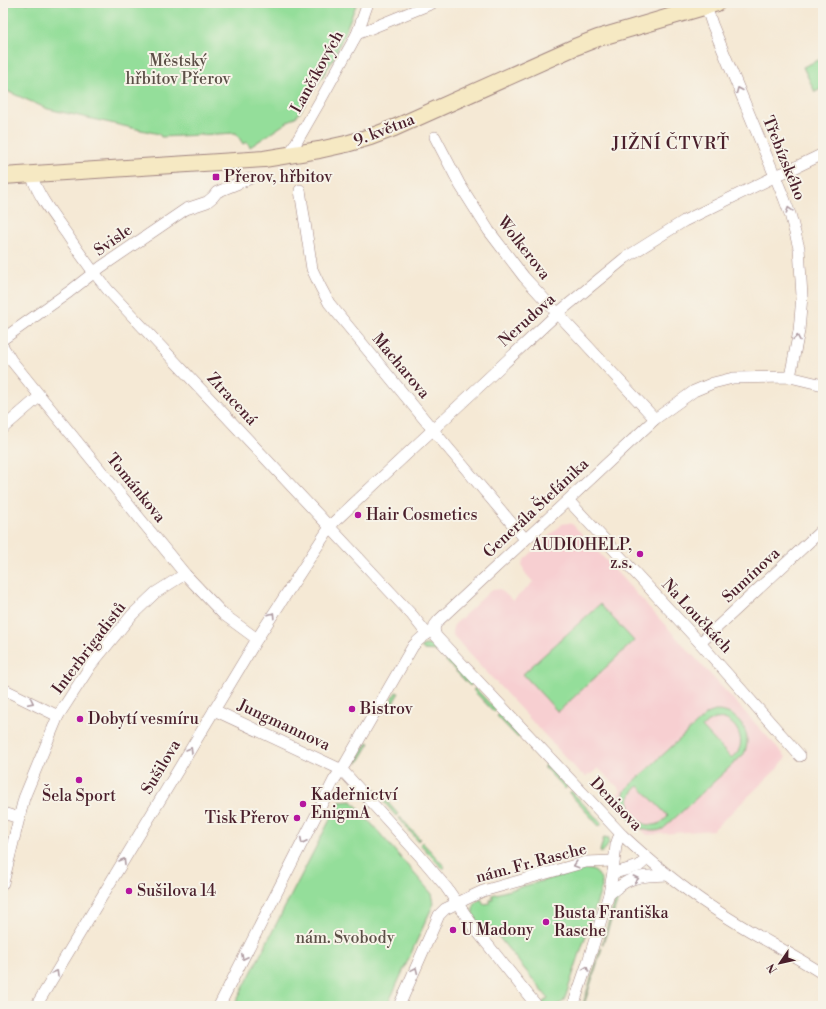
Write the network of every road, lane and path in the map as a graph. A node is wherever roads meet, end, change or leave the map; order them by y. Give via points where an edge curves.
1 (368, 3) edge
2 (433, 3) edge
3 (709, 4) edge
4 (357, 34) junction
5 (435, 136) dead end
6 (823, 154) edge
7 (289, 155) junction
8 (31, 174) junction
9 (3, 176) edge
10 (775, 176) junction
11 (249, 179) dead end
12 (300, 190) dead end
13 (94, 273) junction
14 (558, 313) junction
15 (3, 340) edge
16 (3, 346) edge
17 (790, 377) junction
18 (823, 385) edge
19 (40, 396) junction
20 (655, 419) junction
21 (3, 428) edge
22 (433, 430) junction
23 (568, 500) junction
24 (330, 527) junction
25 (823, 529) edge
26 (525, 539) junction
27 (185, 574) junction
28 (431, 632) junction
29 (256, 639) junction
30 (700, 643) junction
31 (3, 689) edge
32 (214, 710) junction
33 (58, 716) junction
34 (800, 756) dead end
35 (342, 770) junction
36 (3, 813) edge
37 (19, 818) junction
38 (622, 835) junction
39 (648, 859) junction
40 (614, 866) junction
41 (667, 875) junction
42 (3, 884) edge
43 (609, 894) junction
44 (457, 902) junction
45 (806, 964) junction
46 (823, 969) edge
47 (823, 974) edge
48 (36, 1006) edge
49 (219, 1006) edge
50 (400, 1006) edge
51 (537, 1006) edge
52 (573, 1006) edge

1 - 4 street, Lančíkových
2 - 4 street
3 - 7 main road, 9. května via 575,47 370,137
10 -> 3 street, Třebízského via 712,24
4 - 7 street, Lančíkových
5 - 14 street, Wolkerova via 460,185 489,231 524,277
6 - 10 street, Nerudova
7 - 8 main road, 9. května via 264,159
8 - 9 main road, 9. května
8 - 13 street, Ztracená via 45,203
10 - 14 street, Nerudova via 684,221 624,258
17 -> 10 street, Třebízského via 799,331 802,296 799,248 790,214
11 - 13 street, Svisle via 217,192 207,202 186,209
12 - 22 street, Macharova via 312,269 329,303
13 - 15 street, Svisle
13 - 24 street, Ztracená
14 - 20 street, Wolkerova
14 - 22 street, Nerudova
16 - 19 street, Tománkova
17 - 18 street, Generála Štefánika
17 - 20 street, Generála Štefánika via 733,378 712,383 694,391
19 - 21 street
19 - 27 street, Tománkova
20 - 23 street, Generála Štefánika
22 - 24 street, Nerudova
22 - 26 street, Macharova
23 - 26 street, Generála Štefánika
23 - 30 street, Na Loučkách
24 - 28 street, Ztracená
29 -> 24 street, Sušilova
25 - 30 street, Sumínova
26 - 28 street, Generála Štefánika via 439,620
27 - 29 street, Tománkova via 223,614
27 - 33 street, Interbrigadistů via 155,593 132,615 92,665
28 - 35 street, Generála Štefánika via 413,646
28 - 38 street, Denisova
29 - 32 street, Sušilova
30 - 34 street, Na Loučkách
31 -> 33 street, Interbrigadistů
32 - 35 street, Jungmannova
48 -> 32 street, Sušilova
33 - 37 street, Interbrigadistů via 24,798
35 - 44 street via 419,855
35 -> 49 street via 334,780
36 - 37 street
37 - 42 street, Interbrigadistů
38 - 39 street, Denisova
38 - 40 street via 616,843
39 - 40 street, nám. Fr. Rasche via 639,866 620,872
39 - 41 street, Denisova
40 - 43 street
40 -> 44 street, nám. Fr. Rasche via 595,861 586,862 483,891
43 -> 41 street via 636,878
41 - 45 street, Denisova via 709,906
52 -> 43 street
50 -> 44 street via 440,915
44 - 51 street via 476,930
45 - 46 street, Denisova
45 - 47 street, Denisova

